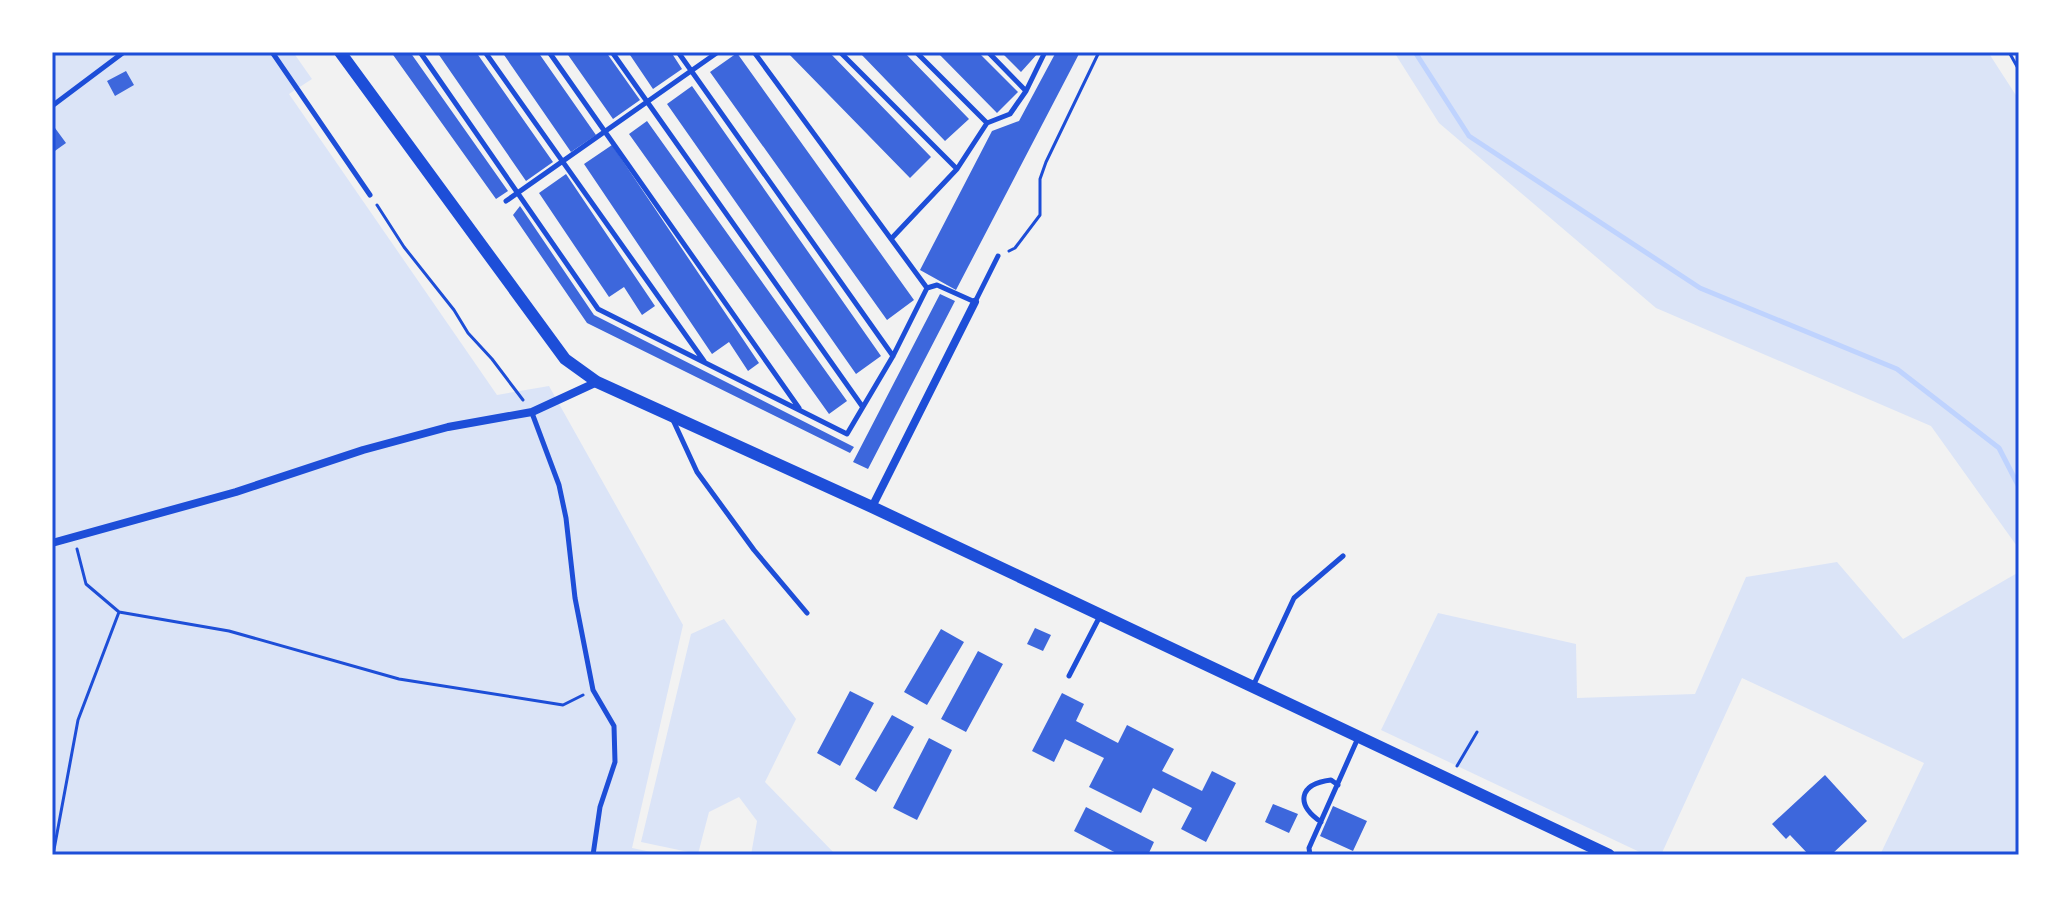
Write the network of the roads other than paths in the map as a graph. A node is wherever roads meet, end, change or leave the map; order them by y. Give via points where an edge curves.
1 (124, 52) edge
2 (272, 52) edge
3 (340, 52) edge
4 (420, 52) edge
5 (485, 52) edge
6 (549, 52) edge
7 (612, 52) edge
8 (678, 52) edge
9 (718, 52) edge
10 (754, 52) edge
11 (840, 52) edge
12 (916, 52) edge
13 (988, 52) edge
14 (1045, 52) edge
15 (691, 71) junction
16 (1026, 91) junction
17 (648, 102) junction
18 (52, 106) edge
19 (987, 123) junction
20 (605, 132) junction
21 (562, 162) junction
22 (957, 169) junction
23 (519, 193) junction
24 (370, 195) road end
25 (506, 201) dead end
26 (891, 239) junction
27 (998, 256) road end
28 (927, 288) junction
29 (975, 302) junction
30 (893, 356) junction
31 (704, 362) junction
32 (597, 382) junction
33 (862, 406) junction
34 (799, 409) junction
35 (532, 412) junction
36 (671, 416) junction
37 (872, 507) junction
38 (52, 543) edge
39 (1343, 556) dead end
40 (807, 613) dead end
41 (1101, 615) junction
42 (1069, 676) dead end
43 (1253, 687) junction
44 (1359, 737) junction
45 (1338, 785) junction
46 (1321, 822) junction
47 (593, 855) edge
48 (1310, 855) edge
49 (1609, 855) edge

1 - 18 lane
2 - 24 lane
3 - 32 street via 565,359
4 - 23 lane
5 - 21 lane
6 - 20 lane
7 - 17 lane
8 - 15 lane
9 - 15 lane
10 - 26 lane
11 - 22 lane
12 - 19 lane
13 - 16 lane
14 - 16 lane
15 - 17 lane
15 - 30 lane
16 - 19 lane via 1010,114
17 - 20 lane
17 - 33 lane
19 - 22 lane
20 - 21 lane
20 - 34 lane
21 - 23 lane
21 - 31 lane
22 - 26 lane
23 - 25 lane
23 - 31 lane via 598,309
26 - 28 lane
27 - 29 lane
28 - 29 lane via 937,285
28 - 30 lane
29 - 37 street
30 - 33 lane
31 - 34 lane
32 - 35 street
32 - 36 street
33 - 34 lane via 847,434
35 - 38 street via 363,450
35 - 47 lane via 559,485 593,690 614,726 615,762 600,807
36 - 37 street
36 - 40 lane via 697,472
37 - 41 street
39 - 43 lane via 1294,598
41 - 42 lane
41 - 43 street
43 - 44 street
44 - 45 lane
44 - 49 street
45 - 46 lane
45 - 46 lane via 1331,780 1313,783 1305,791 1308,813
46 - 48 lane

